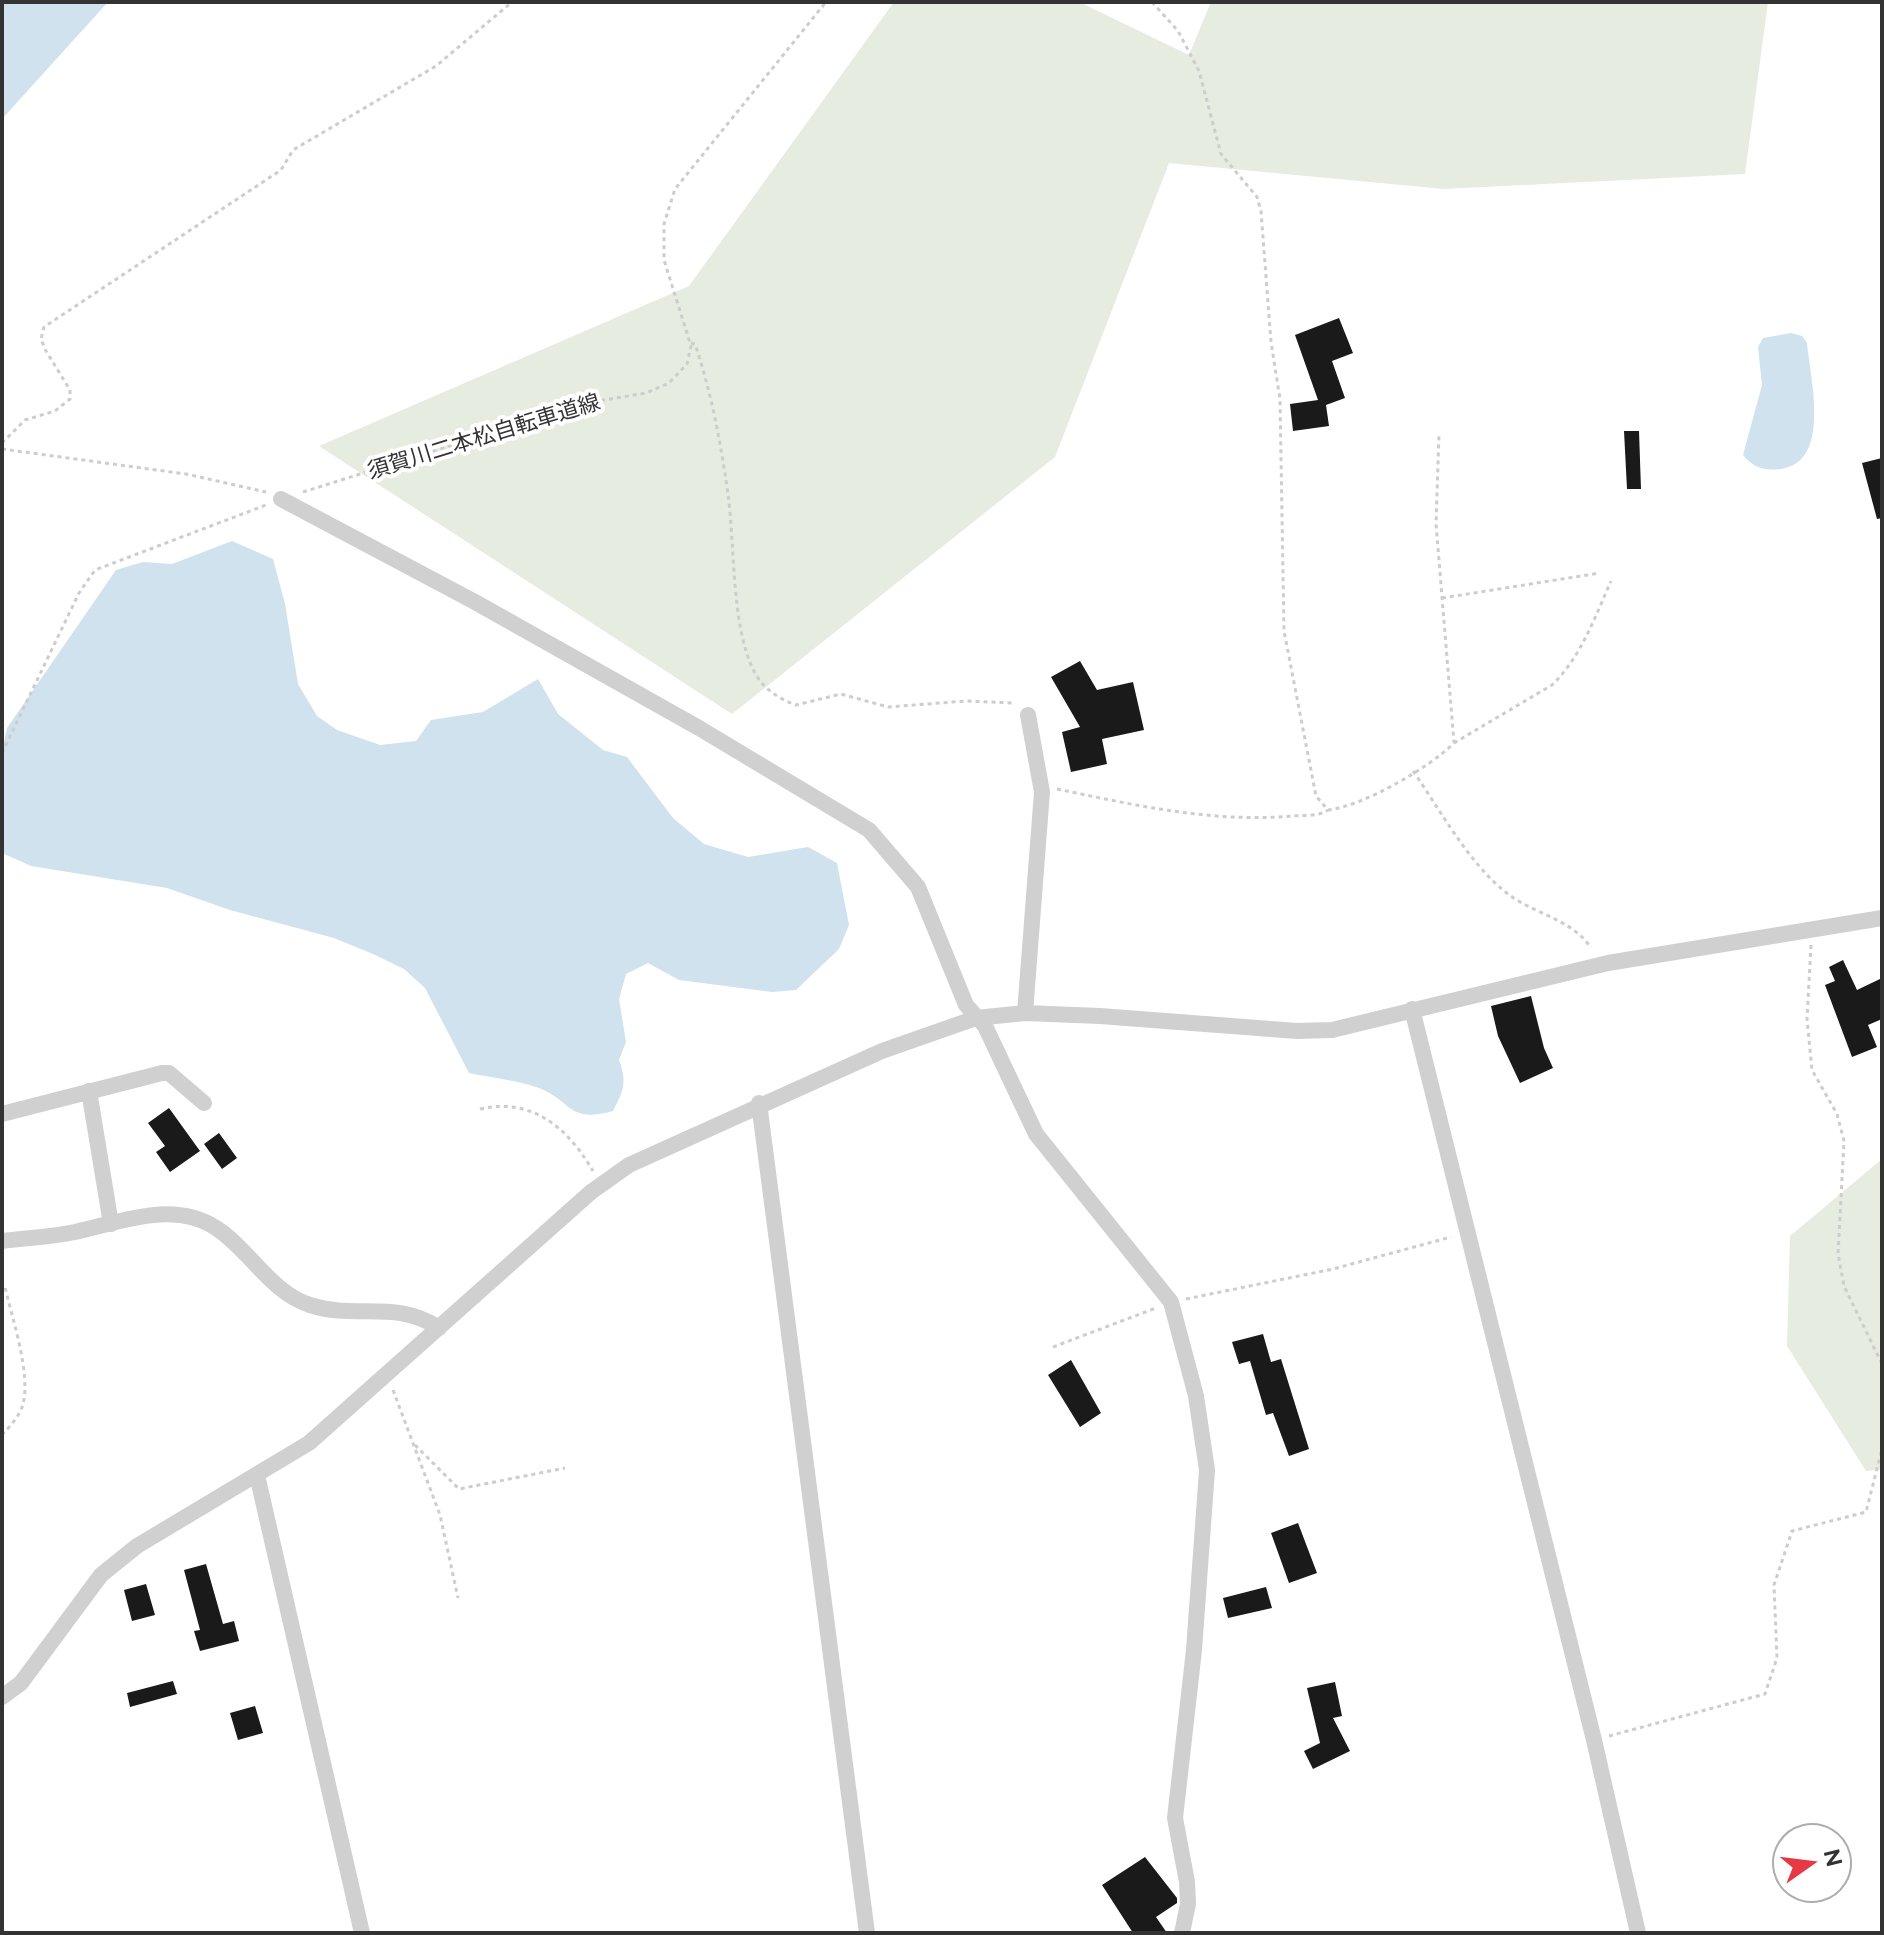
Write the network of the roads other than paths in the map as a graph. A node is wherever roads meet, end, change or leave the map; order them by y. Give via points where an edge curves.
1 (281, 499) road end
2 (1028, 715) road end
3 (1882, 918) edge
4 (1412, 1009) junction
5 (1025, 1013) junction
6 (976, 1018) junction
7 (89, 1091) junction
8 (204, 1103) dead end
9 (759, 1103) junction
10 (2, 1114) edge
11 (111, 1224) junction
12 (2, 1241) edge
13 (439, 1328) junction
14 (257, 1475) junction
15 (2, 1697) edge
16 (362, 1933) edge
17 (867, 1933) edge
18 (1182, 1933) edge
19 (1638, 1933) edge

1 - 6 street via 699,728 869,830 918,887
2 - 5 street via 1041,785
3 - 4 street via 1599,965
4 - 5 street via 1312,1032
4 - 19 street
5 - 6 street
6 - 9 street via 915,1037
6 - 18 street via 991,1037 1036,1134 1171,1302 1196,1396 1207,1470 1175,1818 1187,1882
7 - 8 street via 169,1073
7 - 10 street
7 - 11 street
9 - 13 street via 629,1165
9 - 17 street
11 - 12 street
11 - 13 street via 155,1214 190,1215 217,1228 301,1302 336,1310 412,1313
13 - 14 street via 309,1443
14 - 15 street via 137,1546 101,1575 21,1683
14 - 16 street

